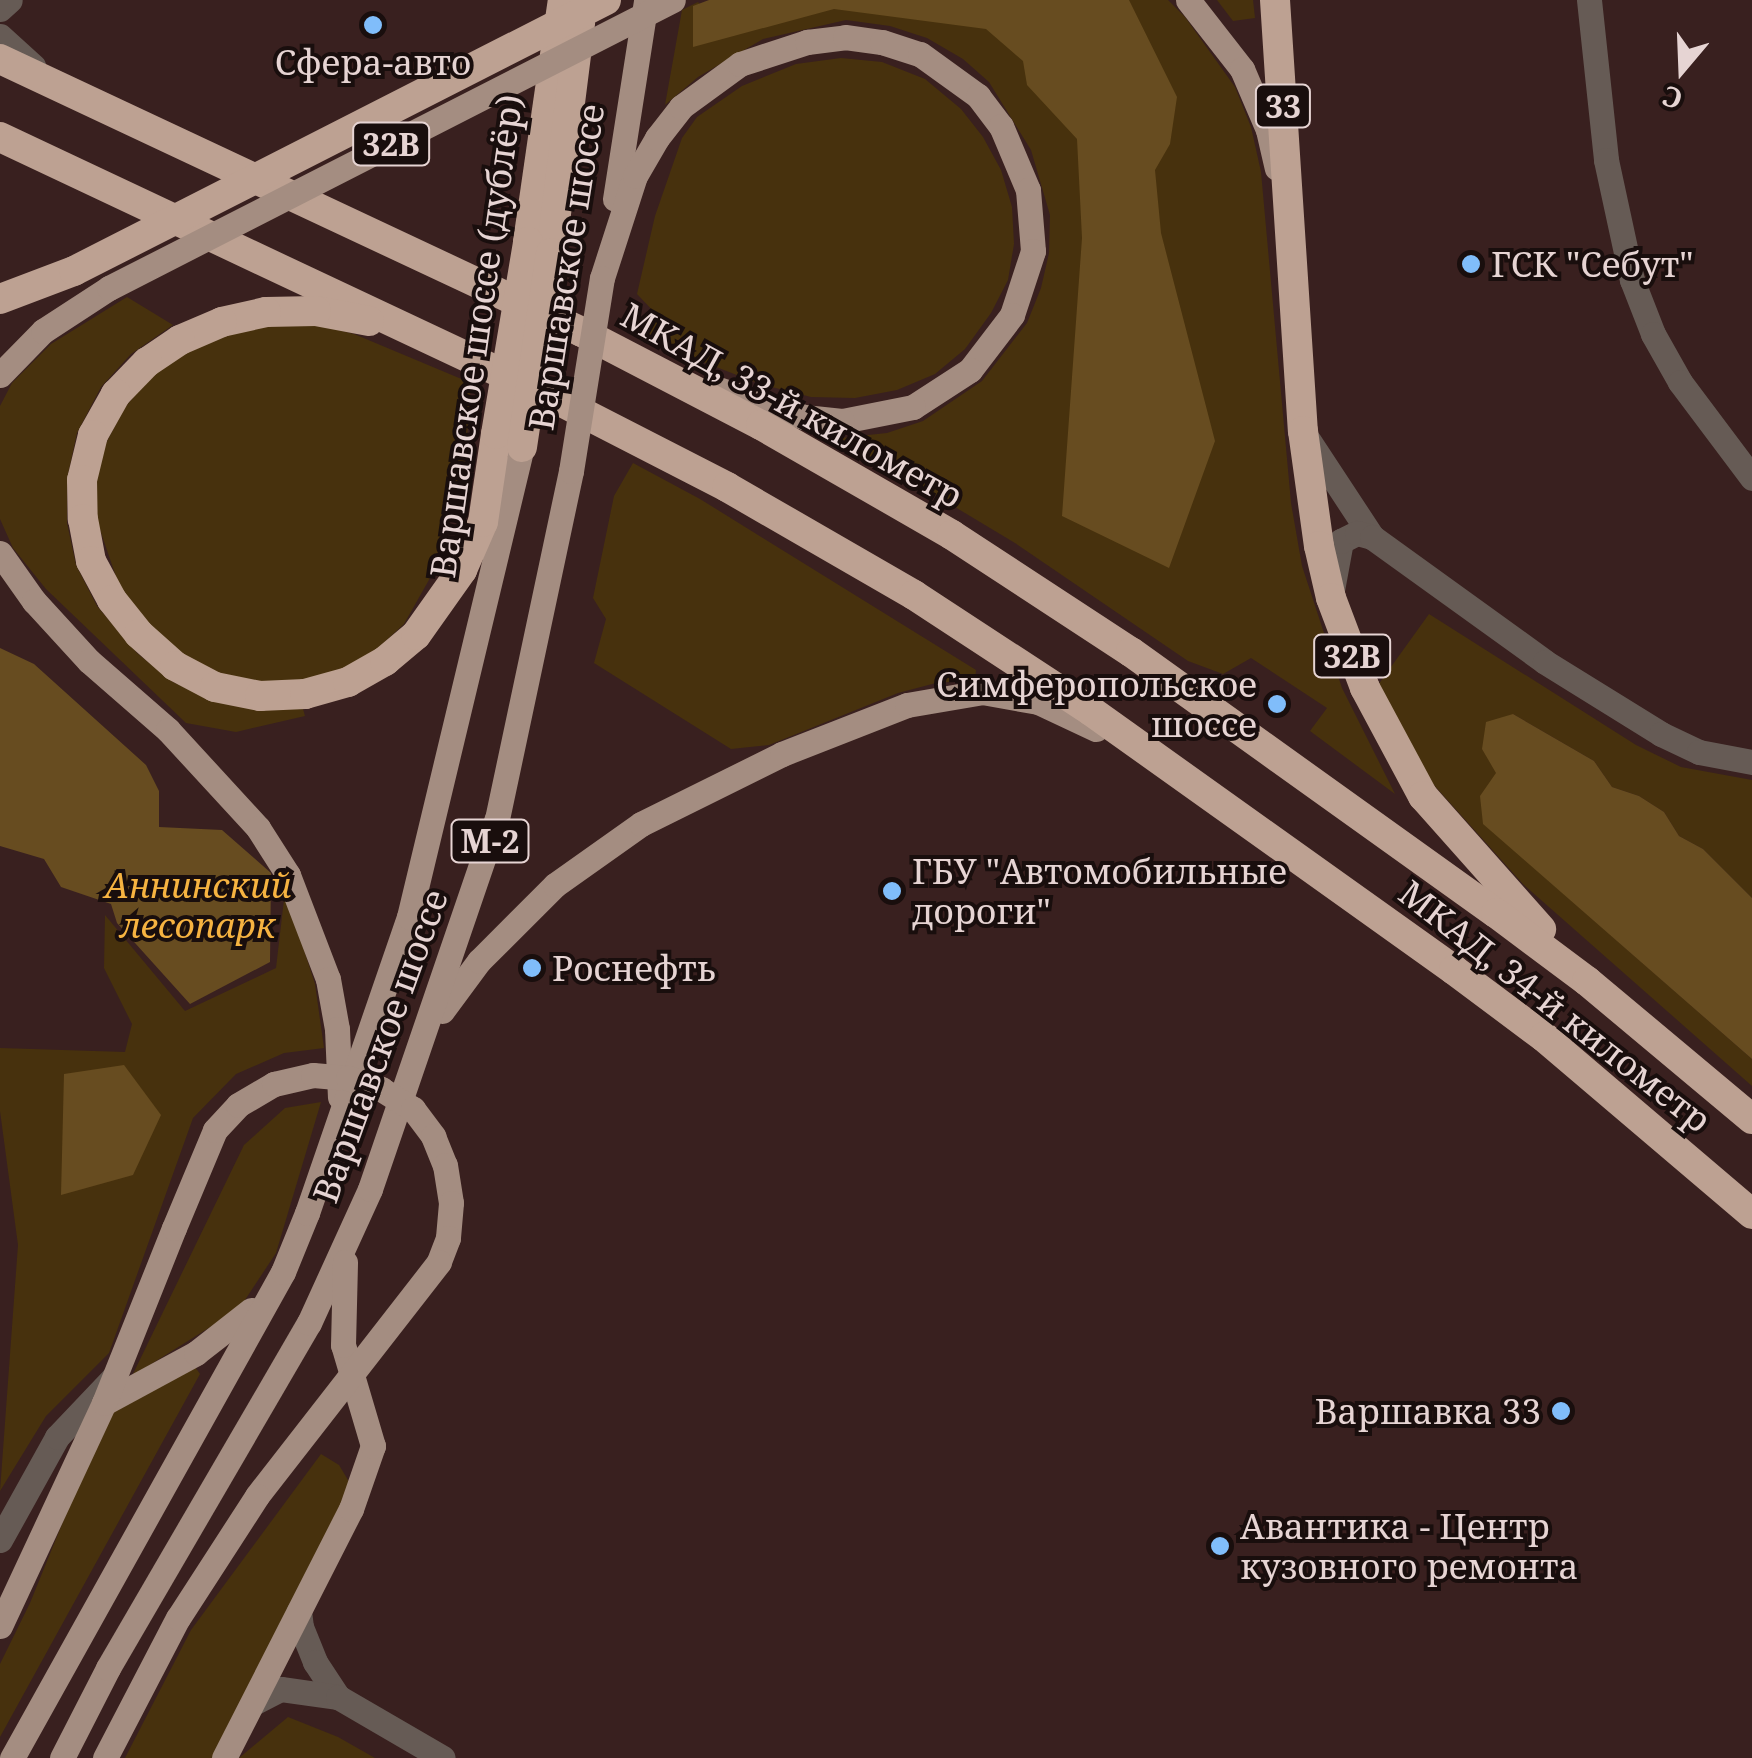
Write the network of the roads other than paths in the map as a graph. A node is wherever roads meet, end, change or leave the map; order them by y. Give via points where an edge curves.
1 (10, 0) edge
2 (563, 0) edge
3 (583, 0) edge
4 (606, 0) edge
5 (646, 0) edge
6 (673, 0) edge
7 (1188, 0) edge
8 (1275, 0) edge
9 (1590, 0) edge
10 (0, 9) edge
11 (0, 36) edge
12 (0, 59) edge
13 (97, 104) junction
14 (0, 137) edge
15 (1286, 212) junction
16 (539, 248) junction
17 (602, 278) junction
18 (0, 299) edge
19 (582, 332) junction
20 (466, 355) junction
21 (0, 375) edge
22 (1303, 431) junction
23 (509, 441) junction
24 (1752, 478) edge
25 (484, 522) junction
26 (1372, 537) junction
27 (0, 553) edge
28 (0, 587) edge
29 (1331, 598) junction
30 (91, 664) junction
31 (468, 683) junction
32 (1752, 762) edge
33 (1184, 776) junction
34 (1397, 841) joint
35 (429, 1026) junction
36 (1672, 1050) junction
37 (1752, 1119) edge
38 (336, 1130) junction
39 (1752, 1214) edge
40 (348, 1242) junction
41 (283, 1272) junction
42 (115, 1376) junction
43 (104, 1403) junction
44 (0, 1540) edge
45 (300, 1612) junction
46 (0, 1626) edge
47 (338, 1697) junction
48 (253, 1703) junction
49 (12, 1758) edge
50 (62, 1758) edge
51 (105, 1758) edge
52 (224, 1758) edge
53 (443, 1758) edge

1 - 10 street
2 - 16 highway, Варшавское шоссе (дублёр)
3 - 16 highway, Варшавское шоссе / М-2
4 - 18 highway, bridge via 74,271
5 - 17 main road, Варшавское шоссе / М-2
6 - 21 main road, 32B, bridge via 109,288 42,331
7 - 15 main road, 32B via 1221,37 1256,99
8 - 15 highway, 33
9 - 24 street via 1606,160 1632,280 1680,382
11 - 13 street via 42,73
12 - 13 highway, МКАД, 33-й километр
13 - 19 highway, МКАД, 33-й километр
14 - 20 highway
15 - 22 highway, 32B
16 - 23 highway, Варшавское шоссе / М-2, bridge
17 - 19 main road via 635,176 681,107 740,64 807,42 882,42 952,73 1001,126 1028,190 1033,251 1012,315 970,370 913,407 842,421 804,417
17 - 35 main road, Варшавское шоссе / М-2, bridge via 572,471 497,820
19 - 34 highway, МКАД, 33-й километр via 952,535
20 - 25 highway via 370,321 316,311 222,322 146,362 116,394 93,435 82,480 82,519 91,560 139,634 174,666 214,687 260,696 320,690 386,661 442,602
20 - 33 highway via 632,437 854,560
22 - 26 street
22 - 29 highway, 32B
23 - 25 highway, Варшавское шоссе (дублёр)
23 - 31 main road, Варшавское шоссе / М-2
25 - 31 main road, Варшавское шоссе (дублёр)
26 - 29 street via 1357,533 1341,542
26 - 32 street via 1545,662 1661,734 1699,752
27 - 30 main road
28 - 30 main road
29 - 36 highway, 32B via 1382,723 1435,812 1544,932
30 - 38 main road via 224,786 288,875 328,979 342,1082
31 - 38 main road, Варшавское шоссе / М-2 via 409,917
33 - 35 main road via 1075,717 1013,695 946,695 907,704 782,754 641,824 520,916
33 - 39 highway, МКАД, 34-й километр via 1544,1037
34 - 36 highway, МКАД, 34-й километр
35 - 40 main road, Варшавское шоссе / М-2
36 - 37 highway, МКАД, 34-й километр
38 - 41 main road, Варшавское шоссе
40 - 45 main road via 343,1345 372,1446
40 - 50 main road, Варшавское шоссе
41 - 43 main road via 229,1331
41 - 49 main road, Варшавское шоссе
42 - 43 main road
42 - 44 street via 58,1436
42 - 51 main road, bridge via 215,1130 238,1104 274,1084 313,1075 348,1078 413,1109 445,1165 451,1204 439,1262 257,1496 178,1618
43 - 46 main road
45 - 47 street via 315,1662
45 - 48 main road
47 - 48 street via 280,1689
47 - 53 street
48 - 52 main road

